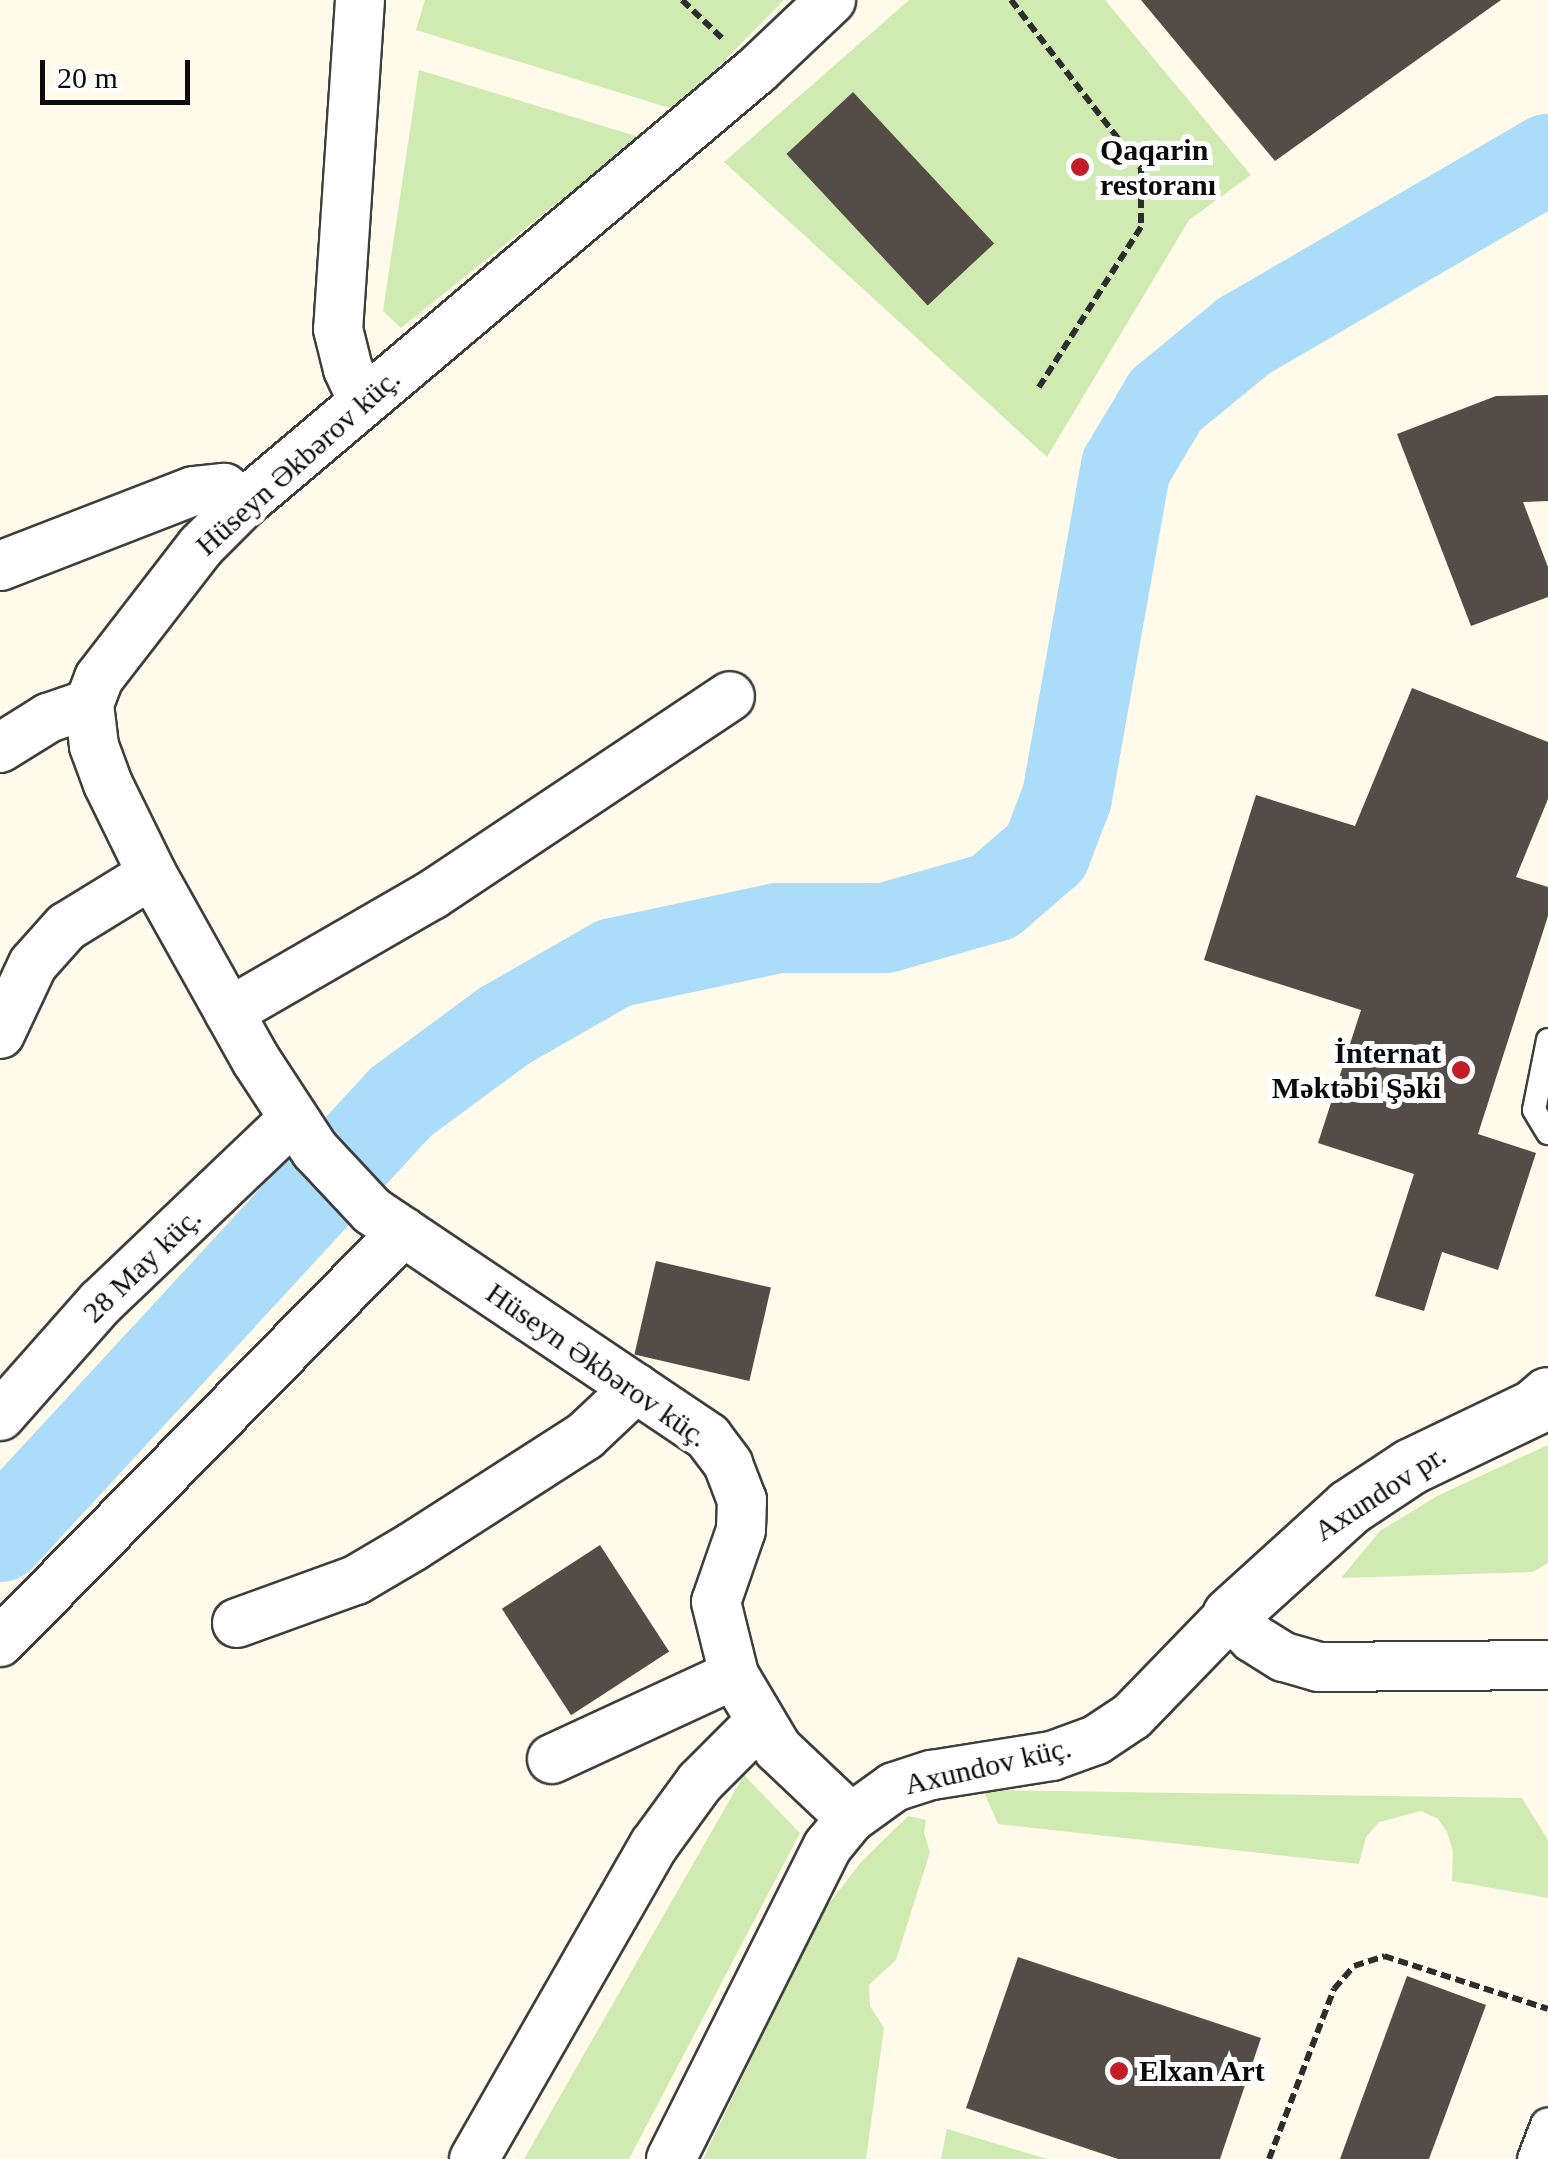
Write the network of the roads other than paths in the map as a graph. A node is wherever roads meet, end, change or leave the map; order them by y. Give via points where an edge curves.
1 (360, 0) edge
2 (831, 0) edge
3 (363, 401) junction
4 (243, 504) junction
5 (0, 566) edge
6 (730, 696) dead end
7 (89, 704) junction
8 (0, 748) edge
9 (152, 874) junction
10 (229, 1012) junction
11 (0, 1034) edge
12 (1548, 1040) edge
13 (1548, 1133) edge
14 (304, 1135) junction
15 (388, 1222) junction
16 (636, 1388) junction
17 (1548, 1395) edge
18 (0, 1416) edge
19 (1230, 1615) junction
20 (236, 1624) dead end
21 (0, 1642) edge
22 (1548, 1665) edge
23 (734, 1675) junction
24 (758, 1723) junction
25 (552, 1759) dead end
26 (851, 1818) junction
27 (1548, 2125) edge
28 (474, 2159) edge
29 (672, 2159) edge
30 (1535, 2159) edge

1 - 3 street via 338,329
2 - 3 street, Hüseyn Əkbərov küç. via 757,70
3 - 4 street, Hüseyn Əkbərov küç.
4 - 5 street via 224,488 193,491
4 - 7 street, Hüseyn Əkbərov küç. via 200,546 99,678
6 - 10 street via 432,895
7 - 8 street via 48,718
7 - 9 street via 103,772
9 - 10 street
9 - 11 street via 66,927 33,964
10 - 14 street
12 - 13 lane via 1534,1110
14 - 15 street, Hüseyn Əkbərov küç.
14 - 18 street, 28 May küç. via 101,1302
15 - 16 street, Hüseyn Əkbərov küç.
15 - 21 street
16 - 20 street via 586,1436 412,1547 356,1580
16 - 23 street, Hüseyn Əkbərov küç. via 708,1437 742,1500 741,1530 716,1602
17 - 19 street, Axundov pr. via 1349,1506
19 - 22 street via 1284,1657 1319,1667
19 - 26 street, Axundov küç. via 1132,1716 1096,1740 1052,1756 894,1787
23 - 24 street, Hüseyn Əkbərov küç.
23 - 25 street
24 - 26 street, Hüseyn Əkbərov küç.
24 - 28 street via 700,1782 654,1845
26 - 29 street, Axundov küç. via 813,1871
27 - 30 street

